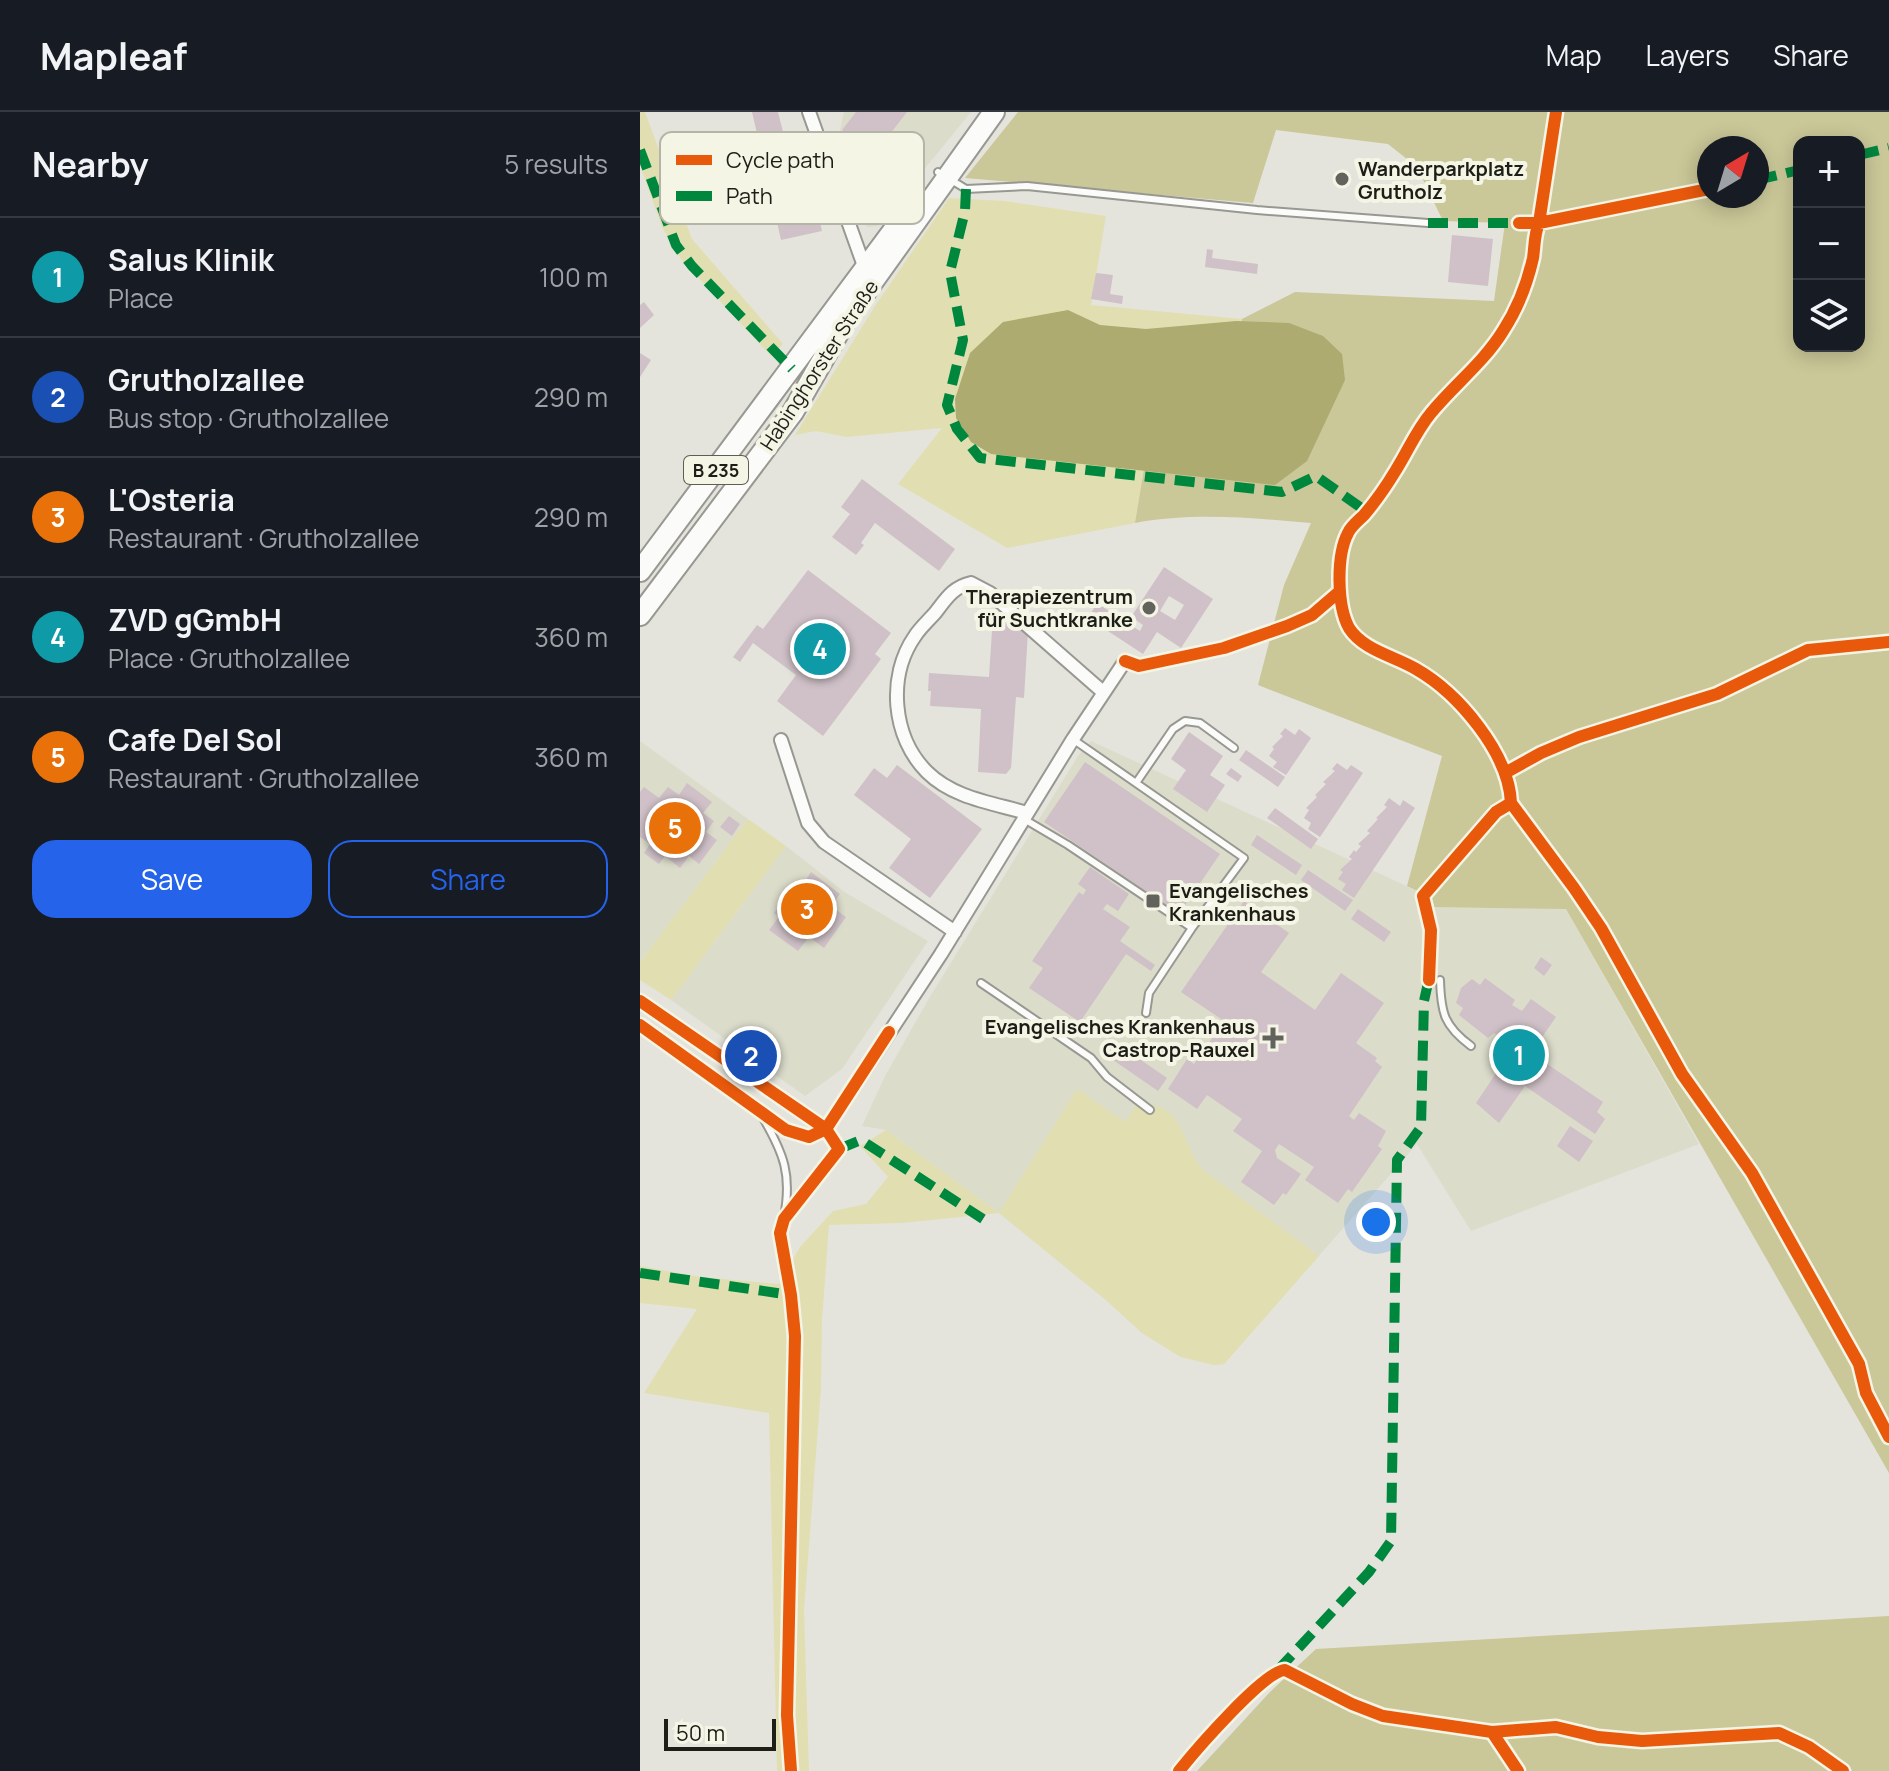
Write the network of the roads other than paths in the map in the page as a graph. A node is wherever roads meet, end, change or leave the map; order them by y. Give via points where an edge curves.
1 (809, 112) edge
2 (987, 112) edge
3 (994, 112) edge
4 (816, 132) edge
5 (943, 176) junction
6 (924, 198) edge
7 (924, 204) edge
8 (1428, 223) dead end
9 (849, 224) edge
10 (901, 224) edge
11 (910, 224) edge
12 (864, 266) junction
13 (846, 319) junction
14 (640, 571) edge
15 (640, 615) edge
16 (1125, 661) dead end
17 (1103, 692) junction
18 (1073, 739) junction
19 (781, 740) dead end
20 (1234, 748) dead end
21 (1136, 783) junction
22 (1026, 816) junction
23 (1192, 928) junction
24 (955, 932) junction
25 (1440, 980) dead end
26 (981, 983) dead end
27 (640, 1001) edge
28 (1146, 1013) dead end
29 (640, 1025) edge
30 (1471, 1046) dead end
31 (1150, 1110) dead end
32 (759, 1112) junction
33 (826, 1129) junction
34 (784, 1219) junction
35 (791, 1771) edge

1 - 4 street
2 - 5 main road, Habinghorster Straße / B 235
3 - 5 main road, Habinghorster Straße / B 235
5 - 6 main road, Habinghorster Straße / B 235
5 - 7 main road, Habinghorster Straße / B 235
5 - 8 lane via 966,189 1027,186
9 - 12 street
10 - 12 main road, Habinghorster Straße / B 235
11 - 13 main road, Habinghorster Straße / B 235
12 - 13 main road via 866,276
12 - 14 main road, Habinghorster Straße / B 235
13 - 15 main road, Habinghorster Straße / B 235 via 793,412
16 - 17 street
17 - 18 street
17 - 22 street via 990,593 971,583 957,586 913,638 896,701 904,738 915,756 928,773 962,795
18 - 21 lane
18 - 22 street
19 - 24 street via 808,823 824,842
20 - 21 lane via 1200,723 1185,721 1173,729
21 - 23 lane via 1244,858
22 - 23 lane
22 - 24 street
23 - 28 lane via 1149,993
24 - 33 street
25 - 30 lane via 1445,1020
26 - 31 lane via 1091,1058
27 - 33 street
29 - 32 street
32 - 33 street via 799,1136
32 - 34 lane via 780,1147 788,1174
33 - 34 lane via 839,1149
34 - 35 lane via 780,1233 795,1336 787,1715

